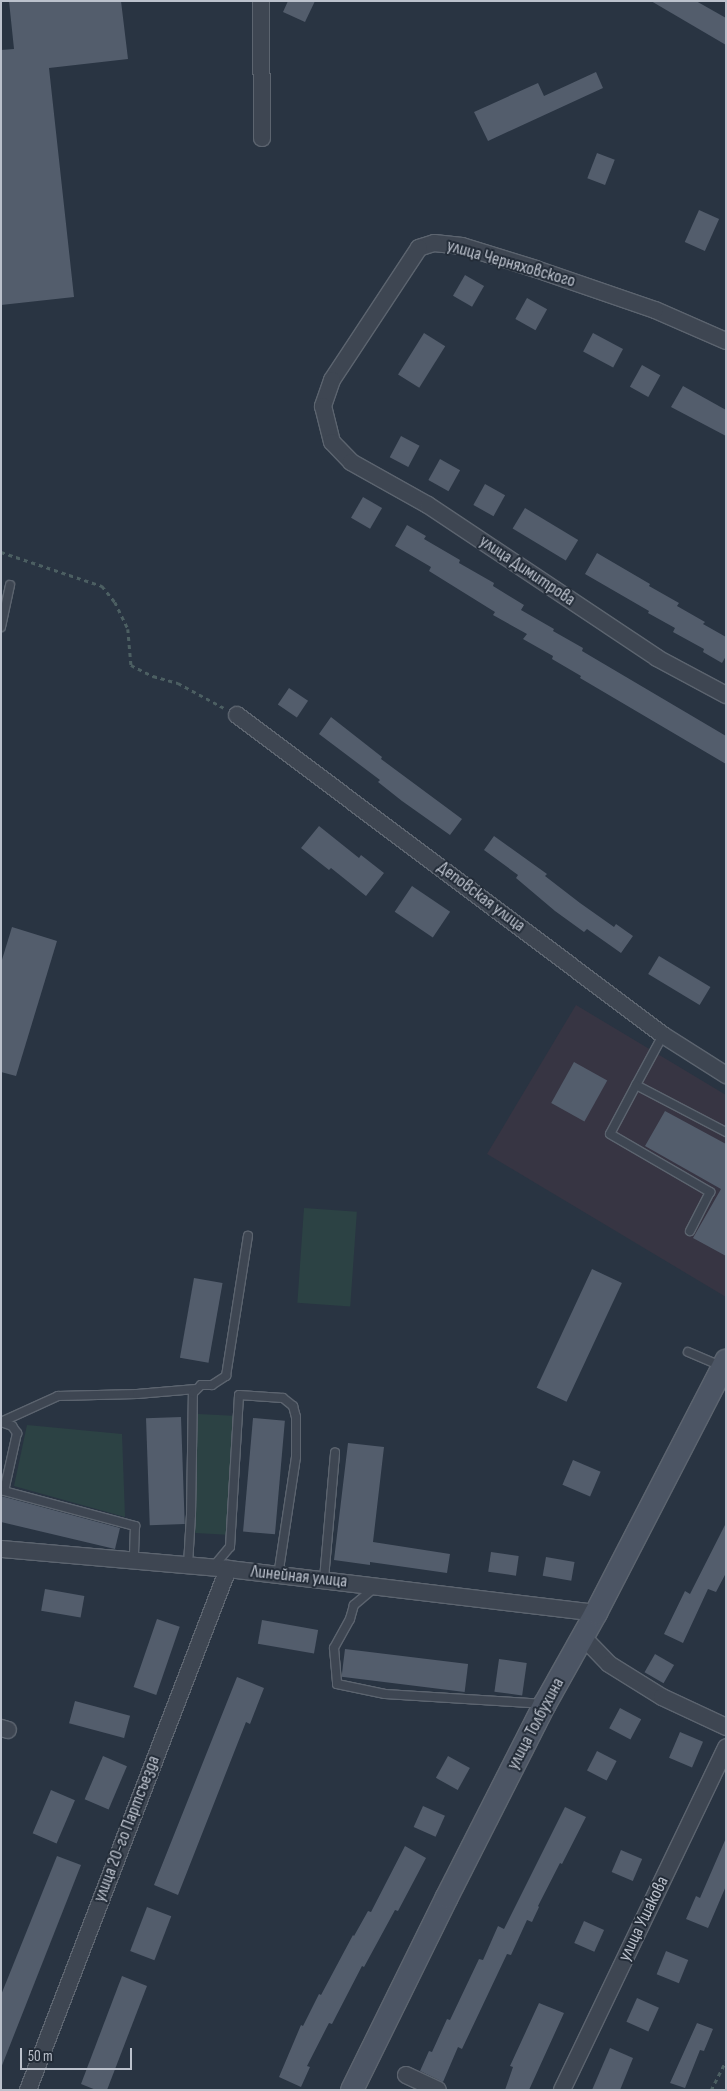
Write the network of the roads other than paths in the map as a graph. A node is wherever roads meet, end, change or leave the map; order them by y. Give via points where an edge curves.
1 (261, 1) edge
2 (262, 138) dead end
3 (726, 341) edge
4 (332, 442) joint
5 (10, 585) dead end
6 (1, 627) edge
7 (726, 695) edge
8 (237, 715) road end
9 (663, 1035) junction
10 (726, 1075) edge
11 (636, 1084) junction
12 (726, 1132) edge
13 (690, 1231) dead end
14 (248, 1236) dead end
15 (688, 1352) dead end
16 (724, 1364) edge
17 (196, 1389) junction
18 (335, 1452) dead end
19 (1, 1548) edge
20 (134, 1561) junction
21 (188, 1565) junction
22 (221, 1568) junction
23 (278, 1576) junction
24 (324, 1580) junction
25 (376, 1586) junction
26 (596, 1613) junction
27 (583, 1637) junction
28 (545, 1704) junction
29 (726, 1727) edge
30 (726, 1747) edge
31 (406, 2076) dead end
32 (28, 2090) edge
33 (352, 2090) edge
34 (438, 2090) edge
35 (562, 2090) edge

1 - 2 street
3 - 4 street, улица Черняховского via 655,310 546,272 462,246 434,243 419,248 332,380 323,406
4 - 7 street, улица Димитрова via 351,462 428,505 657,658
5 - 6 lane
8 - 9 street, Деповская улица
9 - 10 street, Деповская улица
9 - 11 lane
11 - 12 lane
11 - 13 lane via 610,1134 710,1192
14 - 17 lane via 226,1376 212,1386 201,1385
15 - 16 lane
16 - 26 street, улица Толбухина
17 - 20 lane via 58,1396 1,1422 12,1426 17,1433 4,1490 135,1526
17 - 21 lane via 193,1393 192,1515
18 - 24 lane
19 - 20 street, Линейная улица
20 - 21 street, Линейная улица
21 - 22 street, Линейная улица
22 - 23 street, Линейная улица
22 - 23 lane via 230,1547 239,1395 283,1398 293,1406 296,1417 296,1458
22 - 32 street, улица 20-го Партсъезда
23 - 24 street, Линейная улица
24 - 25 street, Линейная улица
25 - 26 street, Линейная улица
25 - 28 lane via 354,1605 334,1648 336,1684 385,1694
26 - 27 street, улица Толбухина
27 - 28 street, улица Толбухина
27 - 29 street via 610,1664 662,1697
28 - 33 street, улица Толбухина
30 - 35 street, улица Ушакова
31 - 34 street

